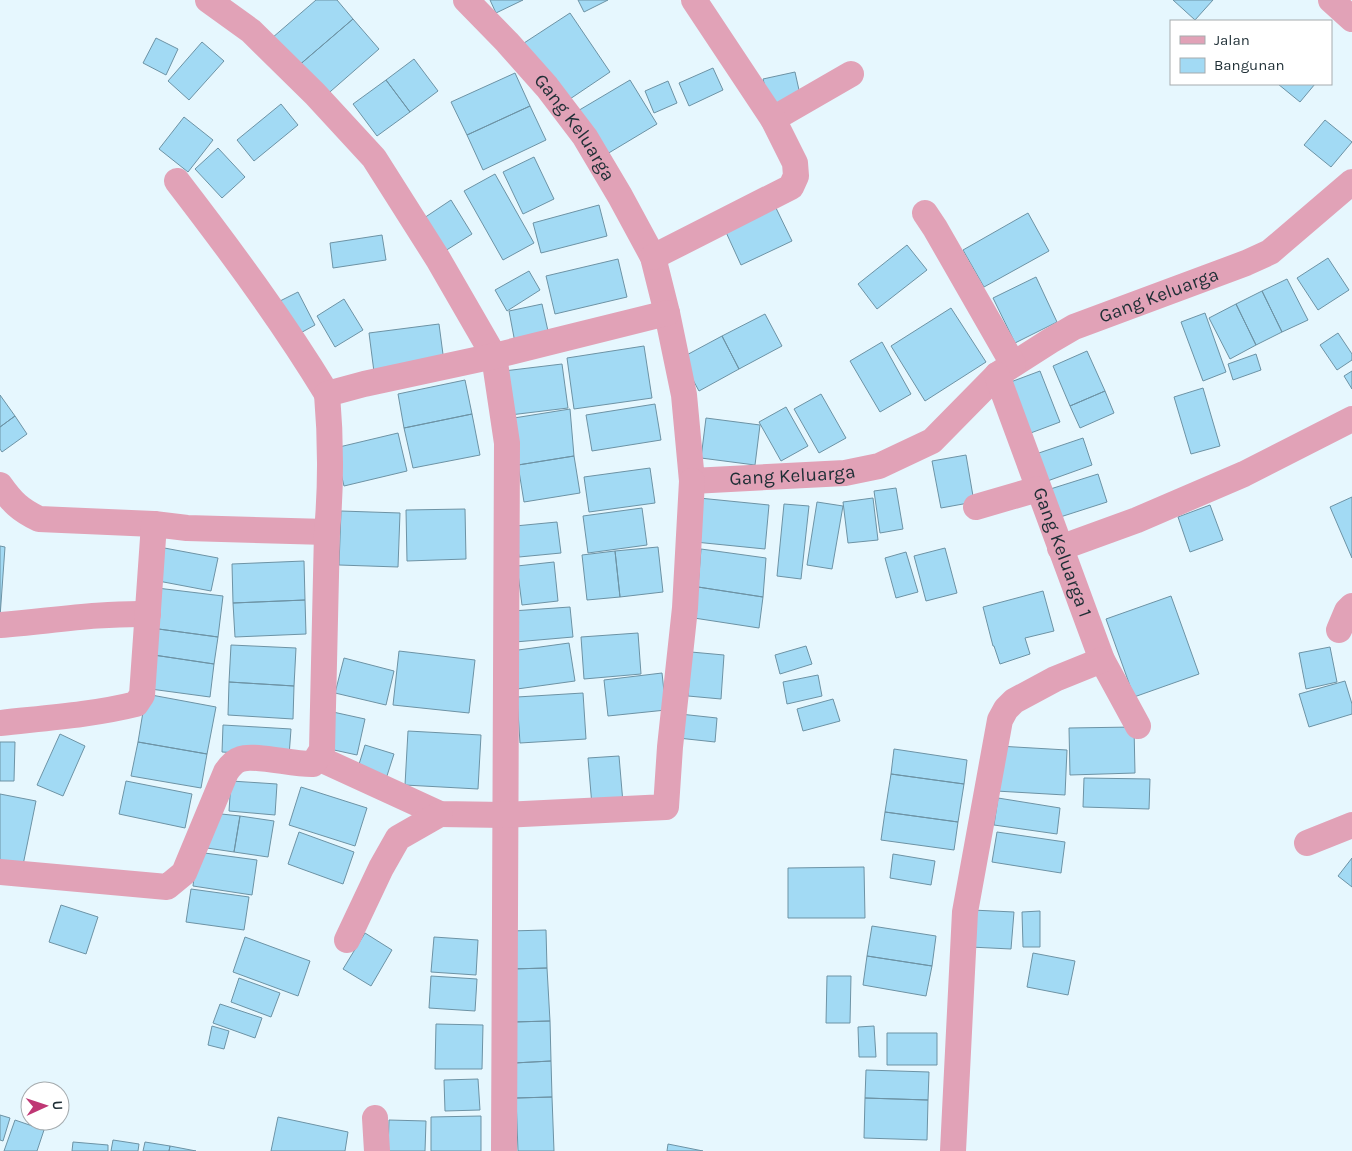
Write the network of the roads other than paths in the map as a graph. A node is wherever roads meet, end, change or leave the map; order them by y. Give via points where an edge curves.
1 (208, 0) edge
2 (466, 0) edge
3 (694, 0) edge
4 (1331, 0) edge
5 (1352, 20) edge
6 (851, 74) dead end
7 (773, 119) junction
8 (177, 181) dead end
9 (1352, 182) edge
10 (925, 213) dead end
11 (653, 257) junction
12 (667, 313) junction
13 (494, 356) junction
14 (1005, 370) junction
15 (327, 394) junction
16 (1352, 419) edge
17 (692, 481) junction
18 (0, 485) edge
19 (1038, 489) junction
20 (976, 507) dead end
21 (154, 524) junction
22 (327, 532) junction
23 (1060, 548) junction
24 (1352, 606) edge
25 (148, 614) junction
26 (0, 625) edge
27 (1339, 630) dead end
28 (1102, 660) junction
29 (0, 722) edge
30 (1138, 726) dead end
31 (318, 758) junction
32 (440, 814) junction
33 (505, 816) junction
34 (1352, 825) edge
35 (1307, 843) dead end
36 (0, 872) edge
37 (347, 940) dead end
38 (375, 1118) dead end
39 (377, 1151) edge
40 (504, 1151) edge
41 (953, 1151) edge

1 - 13 street via 251,31 374,158
2 - 11 street, Gang Keluarga via 547,87 585,137
3 - 7 street
4 - 5 street
6 - 7 street
7 - 11 street via 795,163 796,176 791,187
8 - 15 street via 288,332
9 - 14 street, Gang Keluarga via 1270,252 1074,327
10 - 14 street, Gang Keluarga 1 via 936,228
11 - 12 street, Gang Keluarga
12 - 13 street
12 - 17 street, Gang Keluarga via 684,395
13 - 15 street
13 - 33 street via 507,443
14 - 17 street, Gang Keluarga via 932,441 879,466 845,473
14 - 19 street, Gang Keluarga 1
15 - 22 street
16 - 23 street via 1244,474 1137,520
17 - 33 street via 685,608 666,807
18 - 21 street via 12,502 39,519
19 - 20 street
19 - 23 street, Gang Keluarga 1
21 - 22 street
21 - 25 street
22 - 31 street via 322,750
23 - 28 street, Gang Keluarga 1
24 - 27 street
25 - 26 street via 117,613
25 - 29 street via 142,696 136,704 83,714
28 - 30 street, Gang Keluarga 1
28 - 41 street via 1014,701 1000,720 965,912
31 - 32 street
31 - 36 street via 313,764 248,758 234,762 226,772 184,872 167,887
32 - 33 street
32 - 37 street via 398,838
33 - 40 street
34 - 35 street
38 - 39 street

